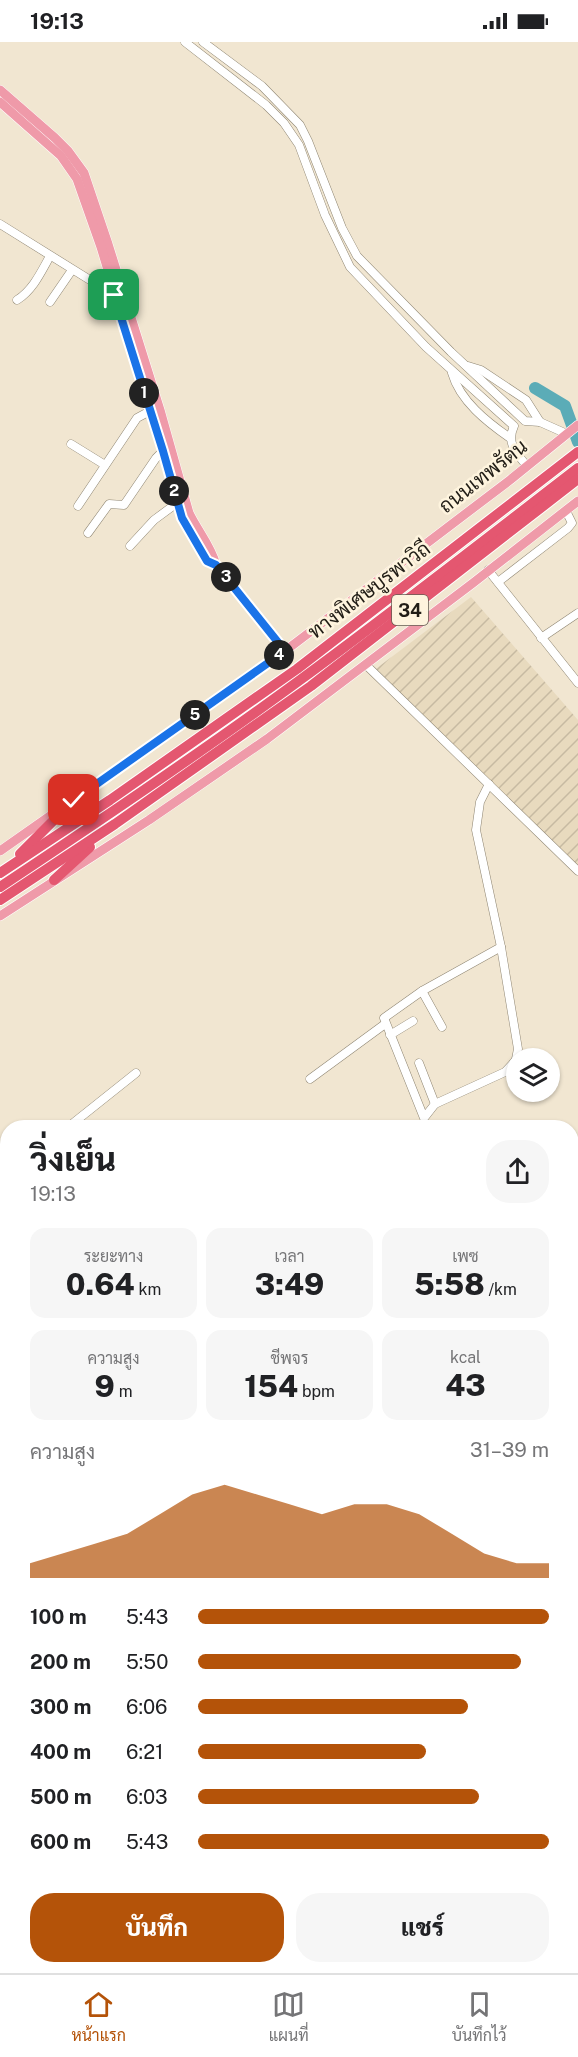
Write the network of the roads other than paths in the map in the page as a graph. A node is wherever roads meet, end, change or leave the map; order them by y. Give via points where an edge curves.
1 (185, 42) edge
2 (203, 42) edge
3 (0, 90) edge
4 (0, 102) edge
5 (0, 224) edge
6 (50, 256) junction
7 (72, 270) junction
8 (389, 288) junction
9 (114, 295) junction
10 (379, 298) junction
11 (17, 300) dead end
12 (50, 302) dead end
13 (466, 365) junction
14 (452, 372) junction
15 (150, 411) junction
16 (525, 421) junction
17 (540, 422) junction
18 (578, 425) edge
19 (514, 426) junction
20 (567, 434) junction
21 (510, 438) junction
22 (71, 444) dead end
23 (578, 447) edge
24 (163, 451) junction
25 (578, 452) edge
26 (105, 465) junction
27 (527, 466) junction
28 (578, 468) edge
29 (578, 478) edge
30 (578, 501) edge
31 (177, 503) junction
32 (78, 506) dead end
33 (566, 511) junction
34 (88, 533) dead end
35 (130, 546) dead end
36 (216, 565) junction
37 (488, 570) junction
38 (498, 582) junction
39 (578, 613) edge
40 (541, 638) junction
41 (285, 651) junction
42 (366, 665) junction
43 (577, 679) edge
44 (489, 784) junction
45 (74, 800) junction
46 (115, 824) junction
47 (0, 850) edge
48 (20, 855) junction
49 (0, 868) edge
50 (578, 871) edge
51 (0, 873) edge
52 (54, 880) junction
53 (0, 887) edge
54 (0, 900) edge
55 (0, 916) edge
56 (501, 947) junction
57 (422, 991) junction
58 (414, 1021) dead end
59 (385, 1024) junction
60 (442, 1027) dead end
61 (390, 1035) junction
62 (518, 1048) edge
63 (419, 1063) dead end
64 (506, 1071) edge
65 (136, 1073) dead end
66 (310, 1079) dead end
67 (435, 1104) junction
68 (77, 1120) edge

1 - 10 street via 284,123 298,146 350,267
2 - 8 street via 262,86 300,125 357,256
3 - 36 main road via 55,138 84,173 189,513
4 - 9 main road via 61,156 77,179
5 - 6 street
6 - 7 street
6 - 11 street via 26,295
7 - 9 street
7 - 12 street
8 - 10 street
8 - 13 street
9 - 15 main road
10 - 14 street
13 - 16 street
13 - 17 street via 481,369 522,397
14 - 19 street
14 - 21 street via 457,386 474,408
15 - 24 main road
15 - 26 street via 137,418
16 - 17 street
16 - 19 street
17 - 20 street
18 - 20 main road, ถนนเทพรัตน / 34
19 - 21 street
20 - 27 main road, ถนนเทพรัตน / 34
21 - 27 street via 514,451
22 - 26 street
23 - 48 highway, ถนนเทพรัตน / 34 via 294,664
24 - 31 main road
24 - 34 street via 124,506 108,504
25 - 51 highway, ทางพิเศษบูรพาวิถี via 297,669
26 - 32 street
27 - 41 main road, ถนนเทพรัตน / 34
28 - 53 highway, ทางพิเศษบูรพาวิถี via 299,681
29 - 46 highway, 34 via 311,686
30 - 33 main road, 34
31 - 35 street
31 - 36 main road via 203,555
33 - 37 main road, 34
33 - 38 street via 571,521 568,528
36 - 41 main road
37 - 38 street
37 - 42 main road, 34
38 - 40 street
39 - 40 street
40 - 43 street
41 - 45 main road, ถนนเทพรัตน / 34
42 - 44 street
42 - 52 main road, 34 via 267,739
44 - 50 street
44 - 56 street via 480,802 476,830
45 - 47 main road, ถนนเทพรัตน / 34
45 - 48 highway
46 - 52 highway
46 - 54 highway, 34
48 - 49 highway, ถนนเทพรัตน / 34
52 - 55 main road, 34
56 - 57 street
56 - 62 street
57 - 59 street via 386,1015
57 - 60 street
58 - 61 street
59 - 61 street
59 - 66 street
61 - 67 street via 424,1118
63 - 67 street
64 - 67 street
65 - 68 street

